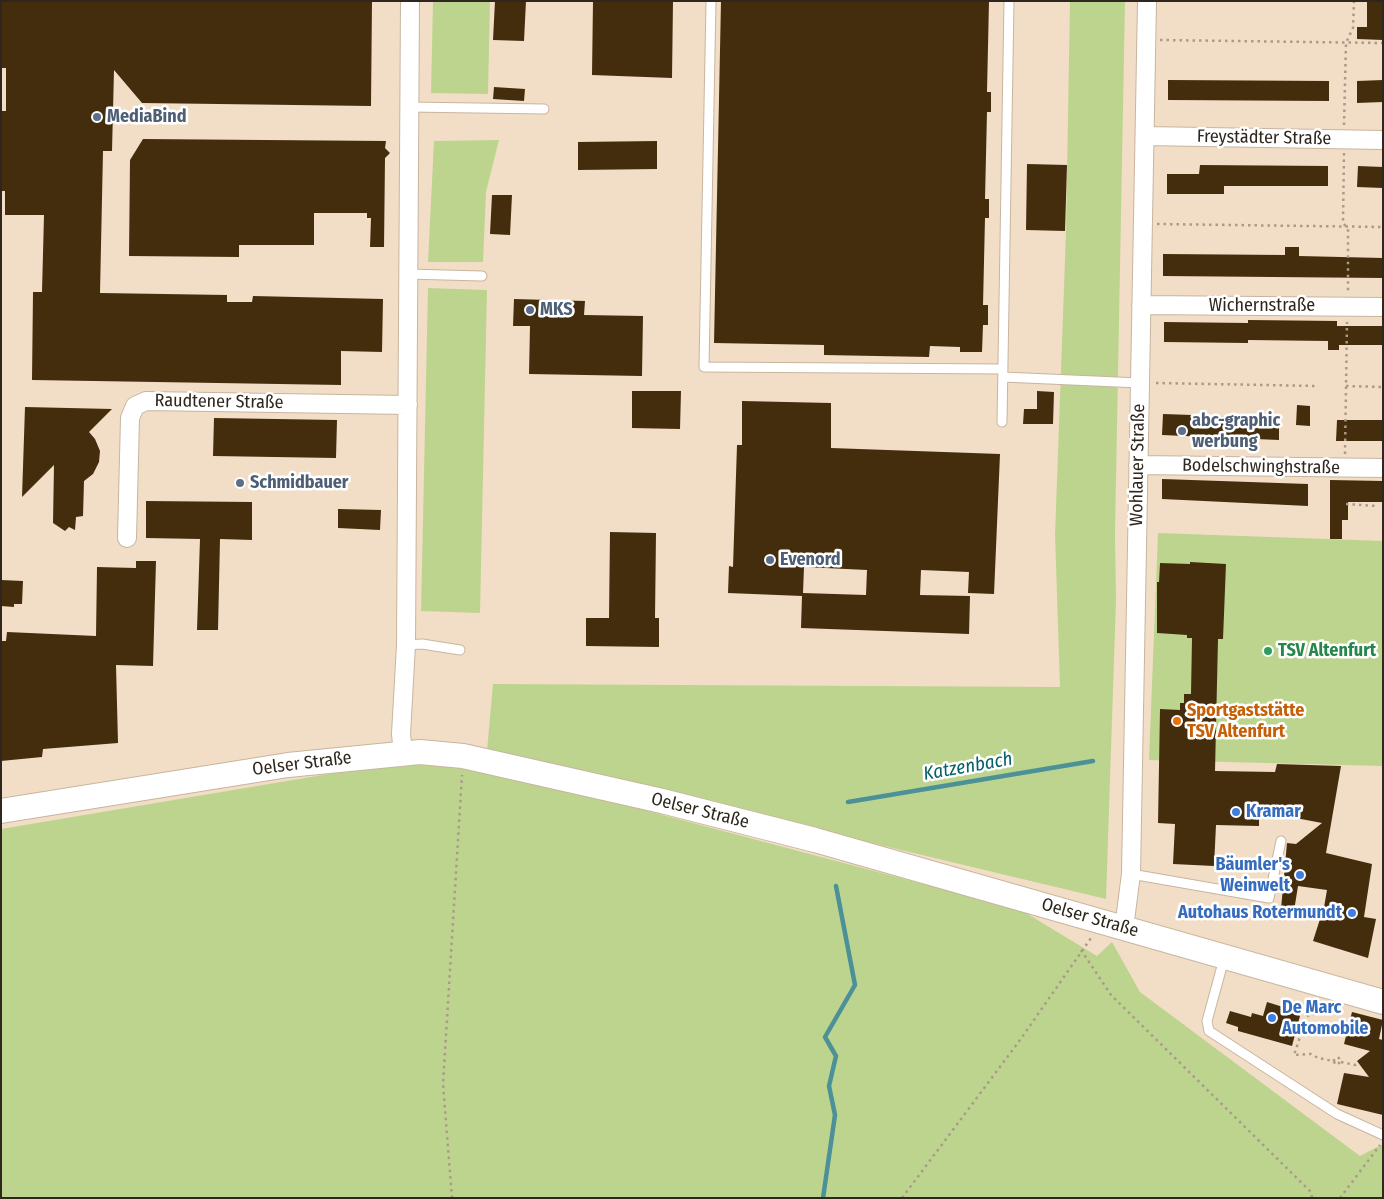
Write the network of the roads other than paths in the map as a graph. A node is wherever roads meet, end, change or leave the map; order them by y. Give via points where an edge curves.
1 (410, 1) edge
2 (711, 1) edge
3 (1009, 1) edge
4 (1146, 1) edge
5 (409, 107) junction
6 (544, 109) dead end
7 (1145, 136) junction
8 (1383, 140) edge
9 (407, 274) junction
10 (482, 276) dead end
11 (1141, 305) junction
12 (1383, 307) edge
13 (1003, 373) junction
14 (1140, 383) junction
15 (408, 405) junction
16 (1002, 422) dead end
17 (1138, 465) junction
18 (1383, 468) edge
19 (128, 538) dead end
20 (406, 645) junction
21 (460, 650) dead end
22 (403, 753) junction
23 (1, 811) edge
24 (1281, 841) dead end
25 (1131, 874) junction
26 (1114, 925) junction
27 (1225, 957) junction
28 (1383, 1002) edge
29 (1383, 1135) edge

1 - 5 street
2 - 13 lane via 704,367
3 - 13 lane
4 - 7 street, Wohlauer Straße
5 - 6 lane
5 - 9 street
7 - 8 street, Freystädter Straße
7 - 11 street, Wohlauer Straße
9 - 10 lane
9 - 15 street
11 - 12 street, Wichernstraße
11 - 14 street, Wohlauer Straße
13 - 14 lane
13 - 16 lane
14 - 17 street, Wohlauer Straße
15 - 19 street, Raudtener Straße via 146,401 135,406 130,418
15 - 20 street
17 - 18 street, Bodelschwinghstraße
17 - 25 street, Wohlauer Straße
20 - 21 lane
20 - 22 street via 401,734
22 - 23 main road, Oelser Straße via 288,765
22 - 26 main road, Oelser Straße via 440,752 463,756 662,801 805,837
24 - 25 lane via 1268,898
25 - 26 street, Wohlauer Straße
26 - 27 main road, Oelser Straße
27 - 28 main road, Oelser Straße
27 - 29 lane via 1207,1021 1209,1031 1337,1114

